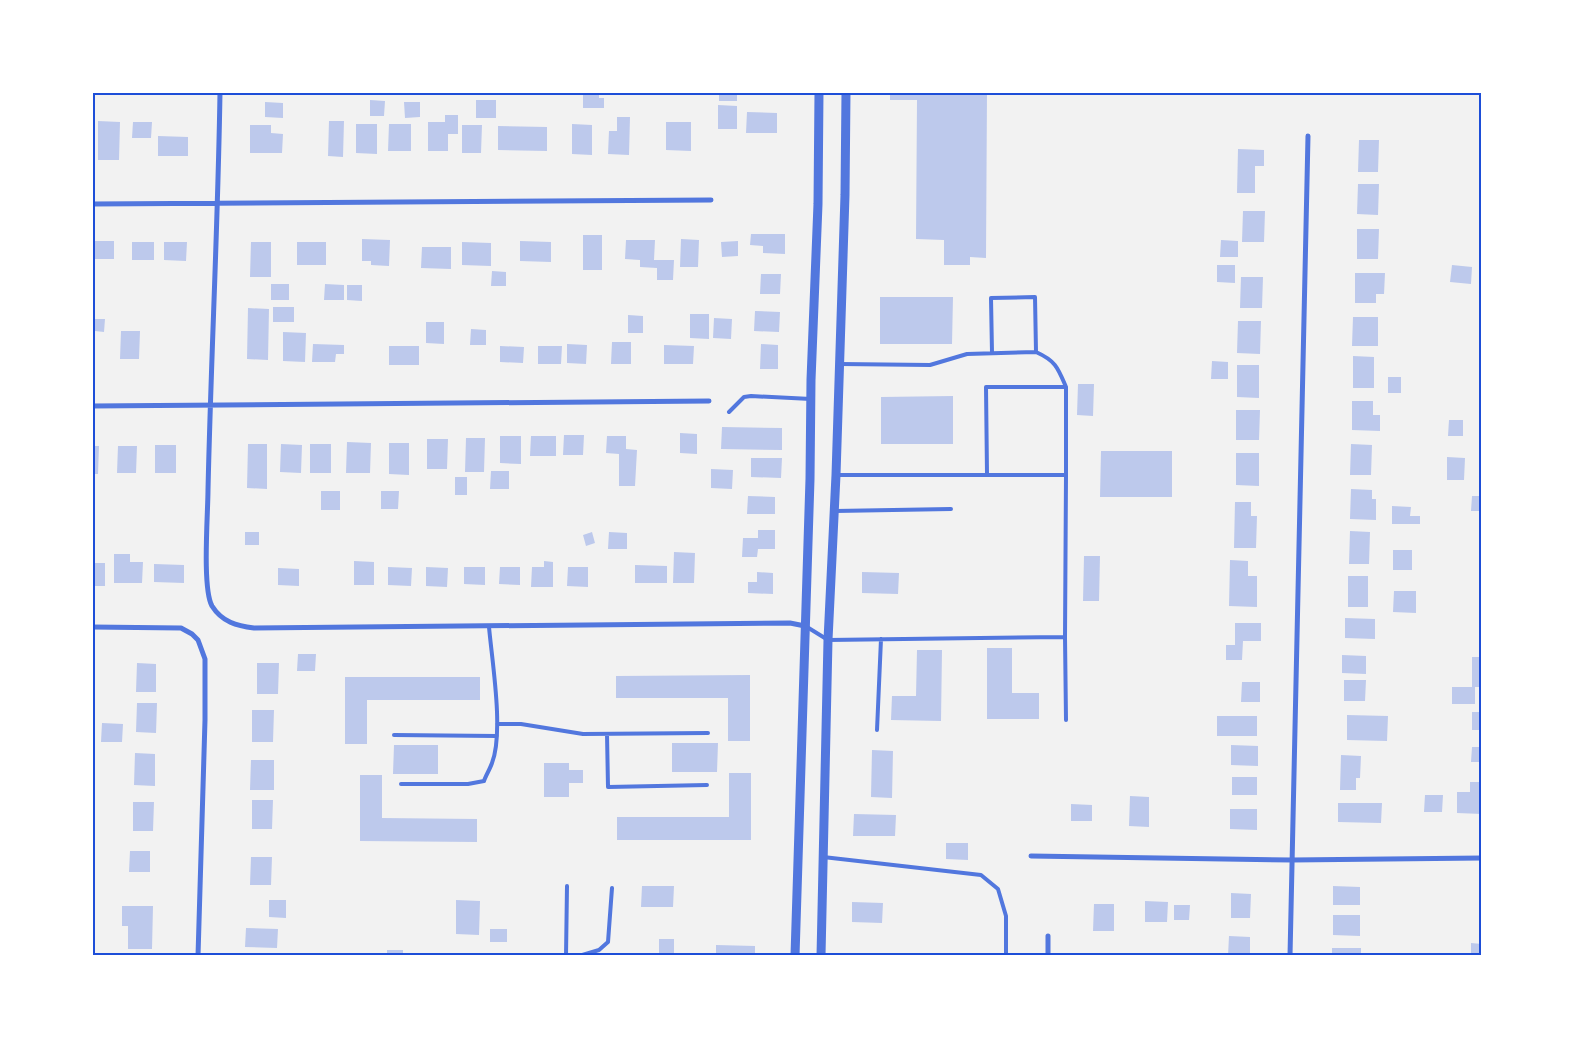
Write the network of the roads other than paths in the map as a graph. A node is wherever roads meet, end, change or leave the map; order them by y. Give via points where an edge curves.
1 (220, 92) edge
2 (819, 92) edge
3 (846, 92) edge
4 (1308, 136) dead end
5 (711, 200) dead end
6 (218, 203) junction
7 (92, 204) edge
8 (1036, 352) junction
9 (992, 353) junction
10 (840, 364) junction
11 (1066, 387) junction
12 (811, 399) junction
13 (709, 401) dead end
14 (210, 405) junction
15 (92, 406) edge
16 (729, 412) dead end
17 (987, 474) junction
18 (836, 475) junction
19 (1066, 475) junction
20 (951, 509) dead end
21 (834, 511) junction
22 (805, 626) junction
23 (92, 627) edge
24 (489, 627) junction
25 (1065, 637) junction
26 (881, 639) junction
27 (828, 640) junction
28 (1066, 720) dead end
29 (497, 724) junction
30 (877, 730) dead end
31 (708, 733) dead end
32 (607, 734) junction
33 (394, 735) dead end
34 (497, 736) junction
35 (401, 784) dead end
36 (707, 785) dead end
37 (1031, 856) dead end
38 (823, 857) junction
39 (1482, 858) edge
40 (1292, 860) junction
41 (567, 886) dead end
42 (612, 888) dead end
43 (1048, 936) dead end
44 (198, 956) edge
45 (566, 956) edge
46 (579, 956) edge
47 (795, 956) edge
48 (821, 956) edge
49 (1006, 956) edge
50 (1048, 956) edge
51 (1290, 956) edge

1 - 6 street
2 - 12 street
3 - 10 street
4 - 40 street
5 - 6 street
6 - 7 street
6 - 14 street
8 - 9 lane
8 - 9 lane via 1035,297 991,298
8 - 11 lane via 1050,358
9 - 10 lane via 967,354 930,365
10 - 18 street
11 - 17 lane via 986,387
11 - 19 lane
12 - 16 lane via 751,396
12 - 22 street
13 - 14 street
14 - 15 street
14 - 24 street via 208,592 212,606 225,620 254,628
17 - 18 lane
17 - 19 lane
18 - 21 street
19 - 25 lane
20 - 21 lane
21 - 27 street
22 - 24 street via 790,623
22 - 27 lane
22 - 47 street
23 - 44 street via 181,628 198,640 205,659
24 - 29 lane
25 - 26 lane
25 - 28 lane
26 - 27 lane
26 - 30 lane
27 - 38 street
29 - 32 lane
29 - 34 lane
31 - 32 lane
32 - 36 lane via 608,786
33 - 34 lane
34 - 35 lane via 493,762 484,781
37 - 40 street
38 - 48 street
38 - 49 lane via 981,875 998,889 1006,916
39 - 40 street
40 - 51 street
41 - 45 lane
42 - 46 lane via 608,942 598,950
43 - 50 street

